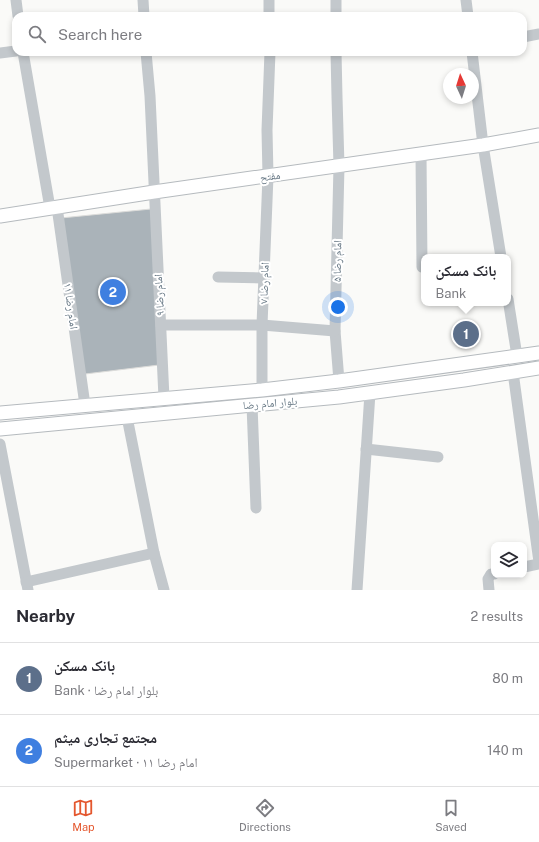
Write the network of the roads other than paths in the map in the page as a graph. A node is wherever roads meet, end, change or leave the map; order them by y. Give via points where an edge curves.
1 (16, 0) edge
2 (143, 0) edge
3 (269, 0) edge
4 (336, 0) edge
5 (466, 0) edge
6 (18, 12) edge
7 (144, 12) edge
8 (270, 12) edge
9 (336, 12) edge
10 (468, 12) edge
11 (539, 34) edge
12 (527, 36) edge
13 (12, 52) edge
14 (0, 53) edge
15 (24, 56) edge
16 (146, 56) edge
17 (270, 56) edge
18 (336, 56) edge
19 (472, 56) edge
20 (539, 135) edge
21 (483, 145) junction
22 (421, 154) junction
23 (339, 166) junction
24 (268, 176) junction
25 (154, 192) junction
26 (53, 208) junction
27 (0, 216) edge
28 (422, 254) edge
29 (501, 254) edge
30 (218, 277) dead end
31 (264, 278) junction
32 (509, 306) edge
33 (161, 325) junction
34 (262, 325) junction
35 (335, 330) junction
36 (539, 352) edge
37 (517, 356) junction
38 (539, 368) edge
39 (513, 372) junction
40 (339, 381) junction
41 (304, 385) junction
42 (262, 390) junction
43 (370, 393) junction
44 (164, 398) junction
45 (305, 400) junction
46 (252, 405) junction
47 (85, 406) junction
48 (0, 413) edge
49 (126, 417) junction
50 (0, 429) edge
51 (0, 444) edge
52 (366, 449) junction
53 (438, 457) dead end
54 (256, 508) dead end
55 (154, 553) junction
56 (539, 563) edge
57 (527, 566) edge
58 (491, 574) edge
59 (27, 586) edge
60 (164, 590) edge
61 (357, 590) edge
62 (489, 590) edge

1 - 6 street
2 - 7 street
3 - 8 street
4 - 9 street
5 - 10 street
11 - 12 street
13 - 14 street
15 - 26 street, امام رضا ۱۱
16 - 25 street, امام رضا ۹
17 - 24 street, امام رضا ۷
18 - 23 street, امام رضا ۵
19 - 21 street
20 - 21 main road, مفتح
21 - 22 main road, مفتح
21 - 29 street
22 - 23 main road, مفتح
22 - 28 street
23 - 24 main road, مفتح
23 - 35 street, امام رضا ۵
24 - 25 main road, مفتح
24 - 31 street, امام رضا ۷
25 - 26 main road, مفتح
25 - 33 street, امام رضا ۹
26 - 27 main road, مفتح
26 - 47 street, امام رضا ۱۱
30 - 31 street
31 - 34 street, امام رضا ۷
32 - 37 street
33 - 34 street
33 - 44 street, امام رضا ۹
34 - 35 street
34 - 42 street, امام رضا ۷
35 - 40 street, امام رضا ۵
36 - 37 main road, بلوار امام رضا
37 - 40 main road, بلوار امام رضا
38 - 39 main road, بلوار امام رضا
39 - 43 main road, بلوار امام رضا
39 - 56 street
40 - 41 main road, بلوار امام رضا
41 - 42 main road, بلوار امام رضا
41 - 45 main road
42 - 44 main road, بلوار امام رضا
43 - 45 main road, بلوار امام رضا
43 - 52 street
44 - 47 main road, بلوار امام رضا
45 - 46 main road, بلوار امام رضا
46 - 49 main road, بلوار امام رضا
46 - 54 street
47 - 48 main road, بلوار امام رضا
49 - 50 main road, بلوار امام رضا
49 - 55 street
51 - 59 street
52 - 53 street
52 - 61 street
55 - 59 street
55 - 60 street
56 - 57 street
58 - 62 street via 488,579

